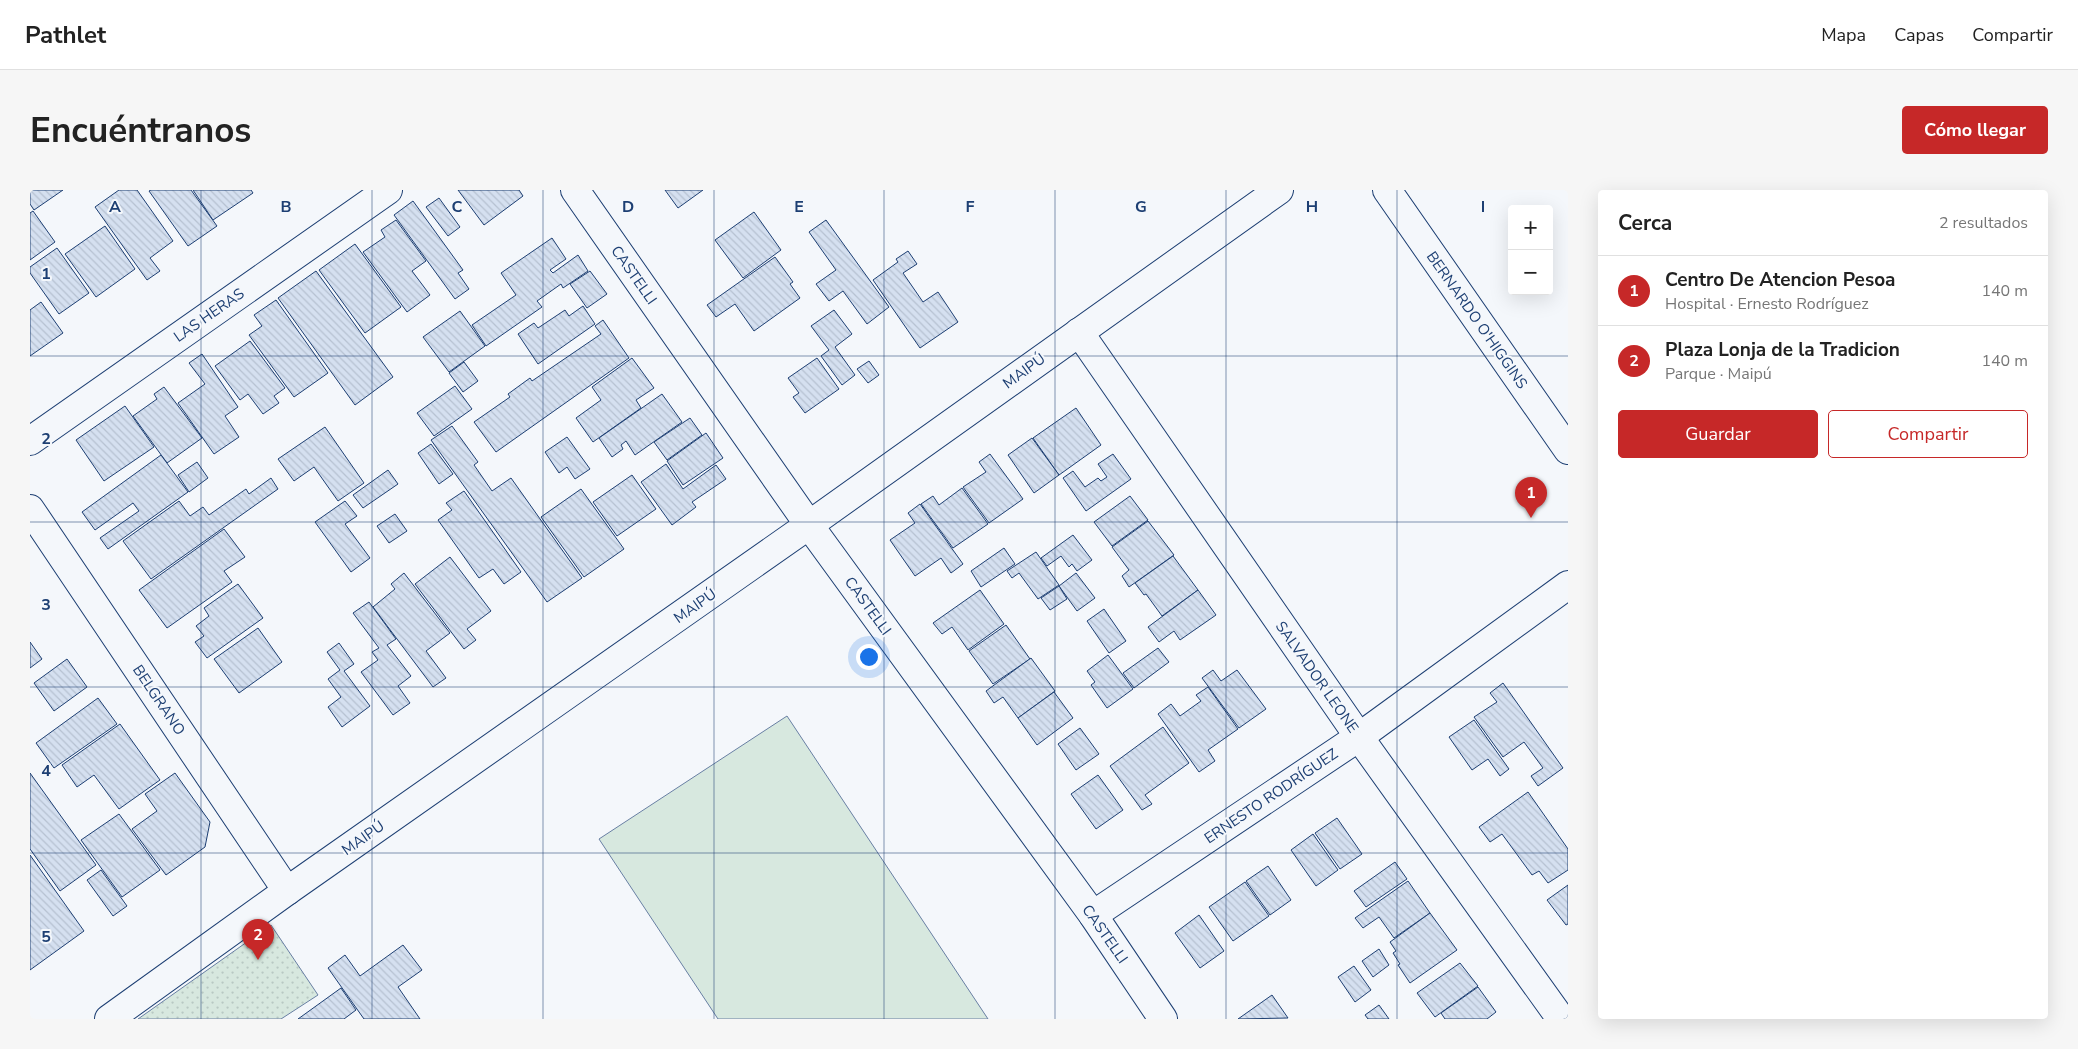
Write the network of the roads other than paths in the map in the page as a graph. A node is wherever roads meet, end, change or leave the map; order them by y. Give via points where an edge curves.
1 (388, 190) edge
2 (575, 190) edge
3 (1279, 190) edge
4 (1387, 190) edge
5 (1078, 332) junction
6 (30, 441) edge
7 (1568, 450) edge
8 (30, 509) edge
9 (809, 525) junction
10 (1568, 585) edge
11 (1359, 737) junction
12 (288, 891) junction
13 (1093, 915) junction
14 (109, 1019) edge
15 (1163, 1019) edge
16 (1560, 1019) edge

1 - 6 street, LAS HERAS
2 - 9 street, CASTELLI
3 - 5 street, MAIPÚ
4 - 7 street, BERNARDO O'HIGGINS
5 - 9 street, MAIPÚ
5 - 11 street, SALVADOR LEONE
8 - 12 street, BELGRANO
9 - 12 street, MAIPÚ
9 - 13 street, CASTELLI
10 - 11 street, ERNESTO RODRÍGUEZ
11 - 13 street, ERNESTO RODRÍGUEZ
11 - 16 street, SALVADOR LEONE
12 - 14 street, MAIPÚ
13 - 15 street, CASTELLI

